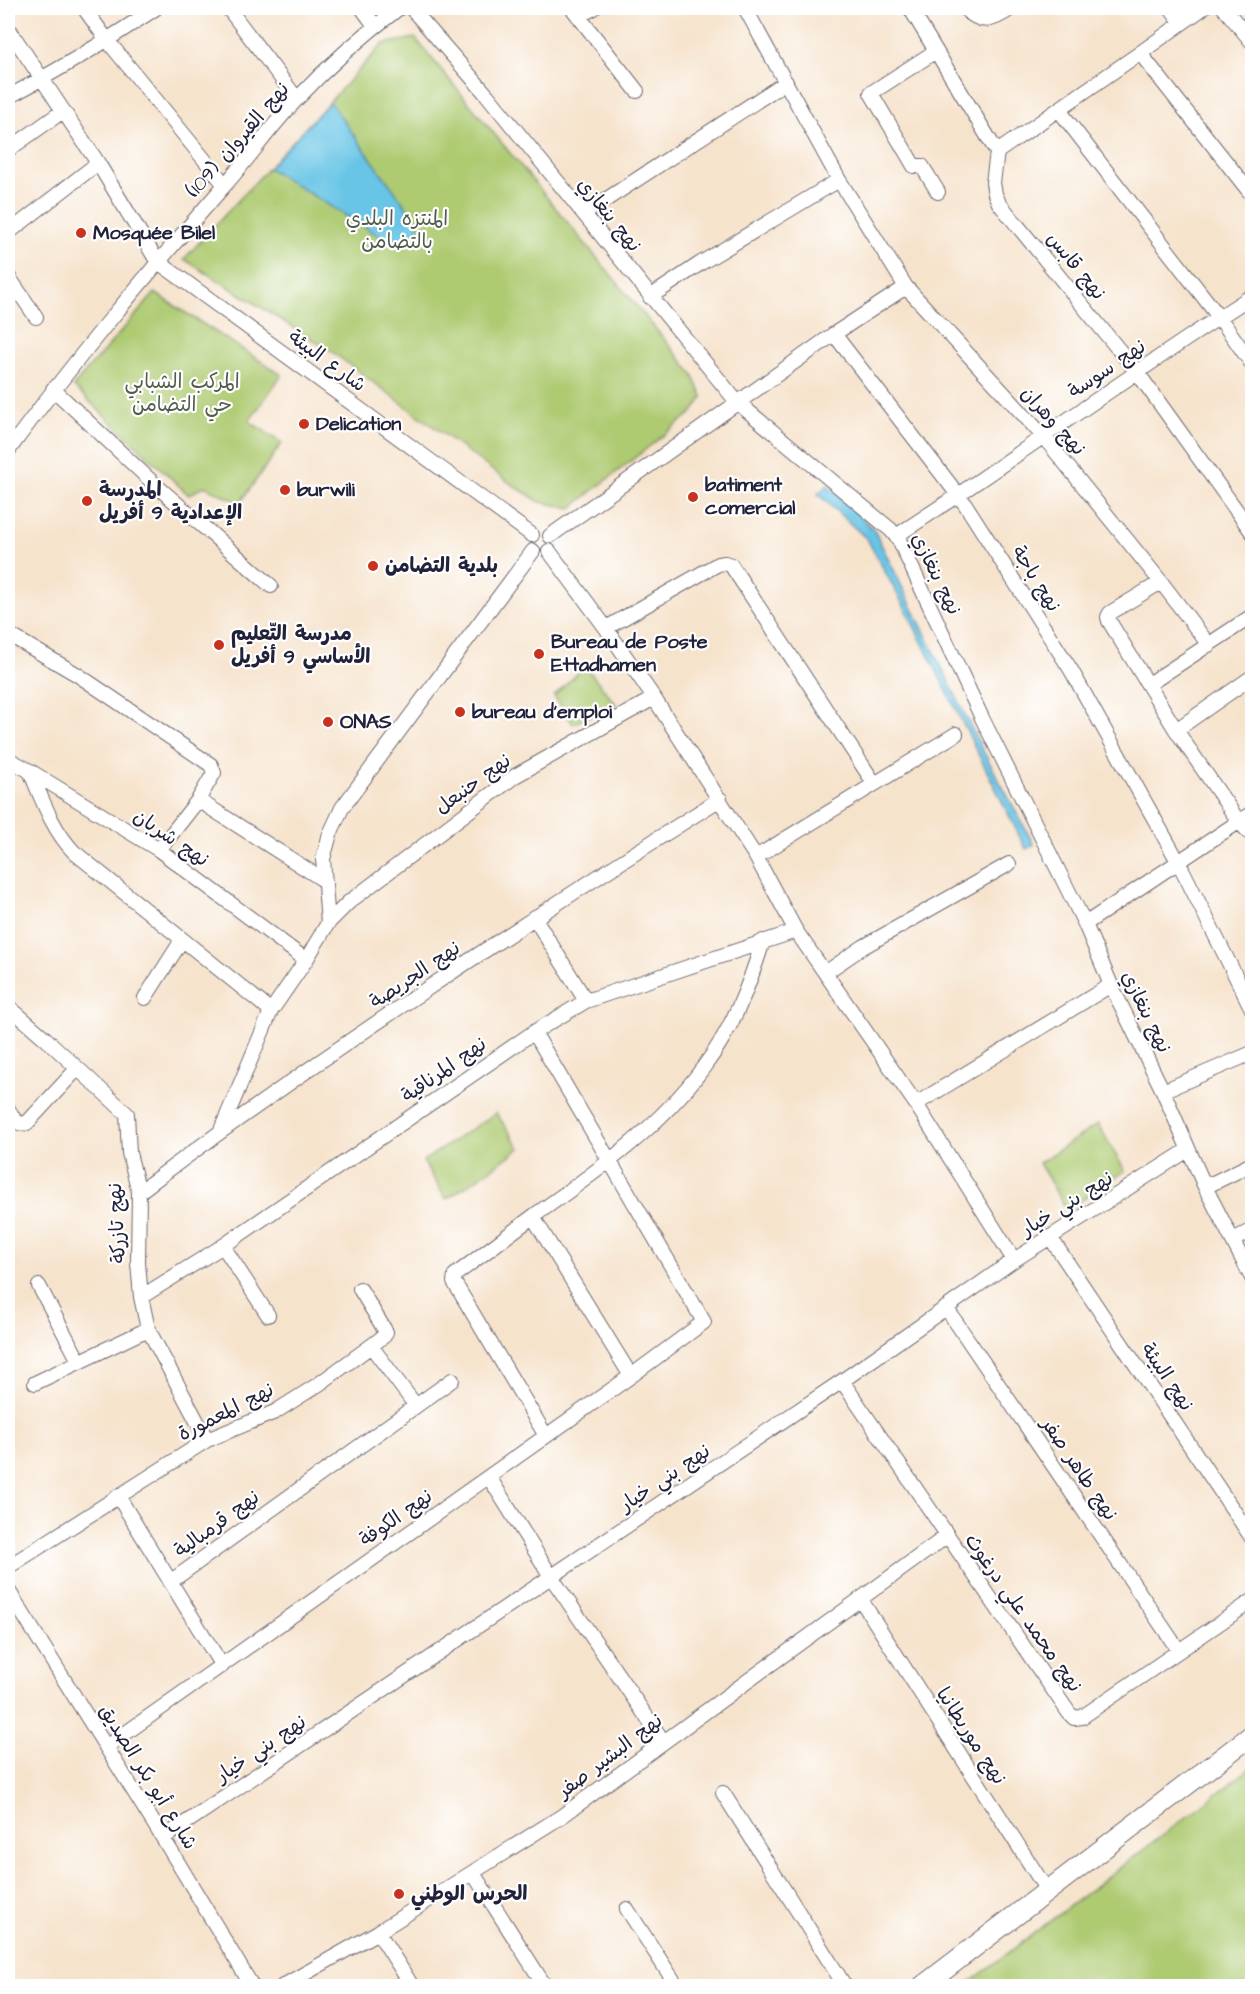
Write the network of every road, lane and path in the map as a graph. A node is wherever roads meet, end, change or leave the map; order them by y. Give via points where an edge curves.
1 (84, 8) edge
2 (156, 8) edge
3 (228, 8) edge
4 (362, 8) edge
5 (399, 8) edge
6 (411, 8) edge
7 (594, 8) edge
8 (745, 8) edge
9 (910, 8) edge
10 (964, 8) edge
11 (1012, 8) edge
12 (1171, 8) edge
13 (1203, 8) edge
14 (1224, 8) edge
15 (575, 12) edge
16 (1182, 23) junction
17 (375, 26) junction
18 (8, 28) edge
19 (108, 40) junction
20 (1252, 42) edge
21 (936, 51) junction
22 (1140, 53) junction
23 (42, 79) junction
24 (786, 82) junction
25 (637, 91) dead end
26 (8, 96) edge
27 (297, 99) junction
28 (1059, 110) junction
29 (63, 111) junction
30 (8, 150) edge
31 (997, 152) junction
32 (98, 163) junction
33 (839, 180) junction
34 (225, 185) junction
35 (938, 192) dead end
36 (1252, 195) edge
37 (584, 214) junction
38 (8, 232) edge
39 (158, 261) junction
40 (8, 276) edge
41 (906, 287) junction
42 (650, 297) junction
43 (1252, 297) edge
44 (36, 317) dead end
45 (1219, 317) junction
46 (834, 334) junction
47 (1252, 364) edge
48 (1137, 372) junction
49 (53, 389) junction
50 (737, 402) junction
51 (1043, 436) junction
52 (8, 451) edge
53 (959, 495) junction
54 (1252, 532) edge
55 (532, 535) junction
56 (550, 536) junction
57 (896, 536) junction
58 (549, 551) junction
59 (532, 552) junction
60 (1161, 582) junction
61 (271, 586) dead end
62 (1252, 616) edge
63 (606, 627) junction
64 (8, 634) edge
65 (1209, 645) junction
66 (1252, 677) edge
67 (1149, 684) junction
68 (654, 698) junction
69 (1176, 730) junction
70 (956, 734) dead end
71 (8, 759) edge
72 (30, 771) junction
73 (874, 783) junction
74 (720, 799) junction
75 (198, 800) junction
76 (1252, 813) edge
77 (1239, 822) junction
78 (1252, 835) edge
79 (159, 850) junction
80 (756, 857) junction
81 (1179, 863) junction
82 (1009, 864) dead end
83 (325, 881) junction
84 (534, 917) junction
85 (328, 922) junction
86 (1085, 924) junction
87 (796, 931) junction
88 (182, 940) junction
89 (763, 941) junction
90 (306, 960) junction
91 (825, 973) junction
92 (1111, 985) junction
93 (145, 998) dead end
94 (586, 1001) junction
95 (8, 1006) edge
96 (1252, 1008) edge
97 (271, 1011) junction
98 (534, 1032) junction
99 (1252, 1053) edge
100 (77, 1069) junction
101 (1163, 1091) junction
102 (916, 1104) junction
103 (8, 1109) edge
104 (221, 1130) junction
105 (1188, 1150) junction
106 (611, 1161) junction
107 (1252, 1164) edge
108 (1205, 1187) junction
109 (139, 1192) junction
110 (533, 1217) junction
111 (1252, 1230) edge
112 (1050, 1238) junction
113 (1233, 1240) junction
114 (223, 1246) junction
115 (1014, 1260) junction
116 (1252, 1278) edge
117 (39, 1286) dead end
118 (360, 1290) dead end
119 (141, 1297) junction
120 (946, 1309) junction
121 (268, 1315) dead end
122 (148, 1329) junction
123 (371, 1346) junction
124 (79, 1361) junction
125 (631, 1376) junction
126 (842, 1381) junction
127 (35, 1383) dead end
128 (416, 1406) junction
129 (546, 1436) junction
130 (207, 1440) junction
131 (489, 1477) junction
132 (118, 1496) junction
133 (947, 1536) junction
134 (1252, 1538) edge
135 (8, 1567) edge
136 (552, 1578) junction
137 (170, 1582) junction
138 (8, 1590) edge
139 (861, 1600) junction
140 (1252, 1601) edge
141 (1179, 1651) junction
142 (222, 1666) junction
143 (1252, 1735) edge
144 (663, 1741) junction
145 (106, 1747) junction
146 (723, 1793) dead end
147 (163, 1838) junction
148 (473, 1873) junction
149 (1048, 1893) junction
150 (627, 1909) dead end
151 (378, 1932) junction
152 (252, 1986) edge
153 (284, 1986) edge
154 (412, 1986) edge
155 (545, 1986) edge
156 (677, 1986) edge
157 (845, 1986) edge
158 (923, 1986) edge

1 - 19 street
2 - 19 street
3 - 27 street
4 - 17 street
5 - 17 street, نهج القيروان (109)
6 - 37 street, نهج بنغازي
7 - 15 street
8 - 24 street, نهج وهران
9 - 21 street
10 - 11 street via 984,20 998,18
12 - 16 street
13 - 16 street
14 - 20 street
15 - 25 street
16 - 22 street
17 - 27 street, نهج القيروان (109)
18 - 23 street
19 - 23 street
19 - 34 street
21 - 31 street
21 - 35 street via 871,93 914,166 922,166
22 - 28 street
22 - 36 street
23 - 26 street
23 - 29 street
24 - 33 street, نهج وهران
24 - 37 street
27 - 34 street, نهج القيروان (109)
28 - 31 street
28 - 45 street
29 - 30 street
29 - 32 street
31 - 48 street, نهج قابس via 993,183 999,203
32 - 38 street
32 - 39 street
33 - 41 street, نهج وهران
33 - 42 street
34 - 39 street, نهج القيروان (109)
37 - 42 street, نهج بنغازي
39 - 49 street, نهج القيروان (109)
39 - 55 street, شارع البيئة
40 - 44 street
41 - 46 street
41 - 51 street, نهج وهران
42 - 50 street, نهج بنغازي
43 - 45 street, نهج سوسة
45 - 47 street
45 - 48 street, نهج سوسة
46 - 50 street
46 - 53 street, نهج باجة
48 - 51 street, نهج سوسة
48 - 54 street, نهج قابس
49 - 52 street, نهج القيروان (109)
49 - 61 street
50 - 56 street
50 - 57 street, نهج بنغازي
51 - 53 street, نهج سوسة
51 - 60 street, نهج وهران
53 - 57 street, نهج سوسة
53 - 81 street, نهج باجة via 1071,670
55 - 56 street via 541,532
55 - 59 street
56 - 58 street
57 - 86 street, نهج بنغازي
58 - 59 street via 541,555
58 - 63 street
59 - 83 street via 342,808 323,859
60 - 65 street, نهج وهران
60 - 67 street via 1108,617
62 - 65 street
63 - 68 street
63 - 73 street via 718,564 731,565
64 - 75 street via 78,675 211,765 214,773
65 - 67 street
66 - 69 street
67 - 69 street
68 - 74 street
68 - 85 street, نهج حنبعل via 515,776
69 - 77 street
70 - 73 street
71 - 72 street, نهج شربان
72 - 79 street, نهج شربان
72 - 88 street via 63,840
73 - 80 street
74 - 80 street
74 - 84 street, نهج الجريصة
75 - 79 street
75 - 83 street
76 - 77 street
77 - 78 street
77 - 81 street
79 - 90 street, نهج شربان
80 - 87 street
81 - 86 street
81 - 96 street, نهج باجة
82 - 91 street via 863,947
83 - 85 street
84 - 94 street
84 - 104 street, نهج الجريصة
85 - 90 street, نهج حنبعل
86 - 92 street, نهج بنغازي
87 - 89 street, نهج المرناقية
87 - 91 street
88 - 93 street
88 - 97 street
89 - 94 street, نهج المرناقية
89 - 106 street via 734,1019 703,1068
90 - 97 street, نهج حنبعل
91 - 102 street
92 - 101 street, نهج بنغازي
92 - 102 street
94 - 98 street, نهج المرناقية
95 - 100 street, نهج تازركة
97 - 104 street, نهج حنبعل
98 - 106 street
98 - 114 street, نهج المرناقية
99 - 101 street
100 - 103 street via 27,1123 16,1122
100 - 109 street, نهج تازركة via 127,1114 129,1153
101 - 105 street, نهج بنغازي
102 - 115 street
104 - 109 street, نهج الجريصة
105 - 108 street, نهج بنغازي
105 - 112 street, نهج بني خيار
106 - 110 street
106 - 125 street, نهج الكوفة via 704,1322
107 - 108 street
108 - 113 street, نهج بنغازي
109 - 119 street, نهج تازركة
110 - 125 street
110 - 129 street via 454,1279
111 - 113 street
112 - 115 street, نهج بني خيار
112 - 134 street, نهج البيئة
113 - 116 street, نهج بنغازي
114 - 119 street, نهج المرناقية
114 - 121 street
115 - 120 street, نهج بني خيار
117 - 124 street
118 - 123 street, نهج المعمورة via 386,1332
119 - 122 street, نهج تازركة
120 - 126 street, نهج بني خيار
120 - 141 street, نهج طاهر صفر
122 - 124 street
122 - 130 street, نهج تازركة
123 - 128 street
123 - 130 street, نهج المعمورة via 275,1412
124 - 127 street
125 - 129 street, نهج الكوفة
126 - 133 street, نهج محمد علي درغوث
126 - 136 street, نهج بني خيار
128 - 137 street, نهج قرمبالية
128 - 137 street, نهج قرمبالية via 452,1380
129 - 131 street, نهج الكوفة
130 - 132 street, نهج المعمورة
131 - 136 street
131 - 142 street, نهج الكوفة
132 - 135 street, نهج المعمورة
132 - 137 street
133 - 139 street, نهج البشير صفر
133 - 141 street, نهج محمد علي درغوث via 1074,1718 1082,1717
136 - 144 street
136 - 147 street, نهج بني خيار
137 - 142 street
138 - 145 street, شارع أبو بكر الصديق
139 - 144 street, نهج البشير صفر
139 - 149 street, نهج موريطانيا
140 - 141 street, نهج محمد علي درغوث
142 - 145 street, نهج الكوفة
143 - 149 street
144 - 148 street, نهج البشير صفر via 562,1816
145 - 147 street, شارع أبو بكر الصديق
146 - 157 street
147 - 152 street, شارع أبو بكر الصديق
148 - 151 street, نهج البشير صفر
148 - 155 street
149 - 158 street
150 - 156 street
151 - 153 street, نهج البشير صفر
151 - 154 street

